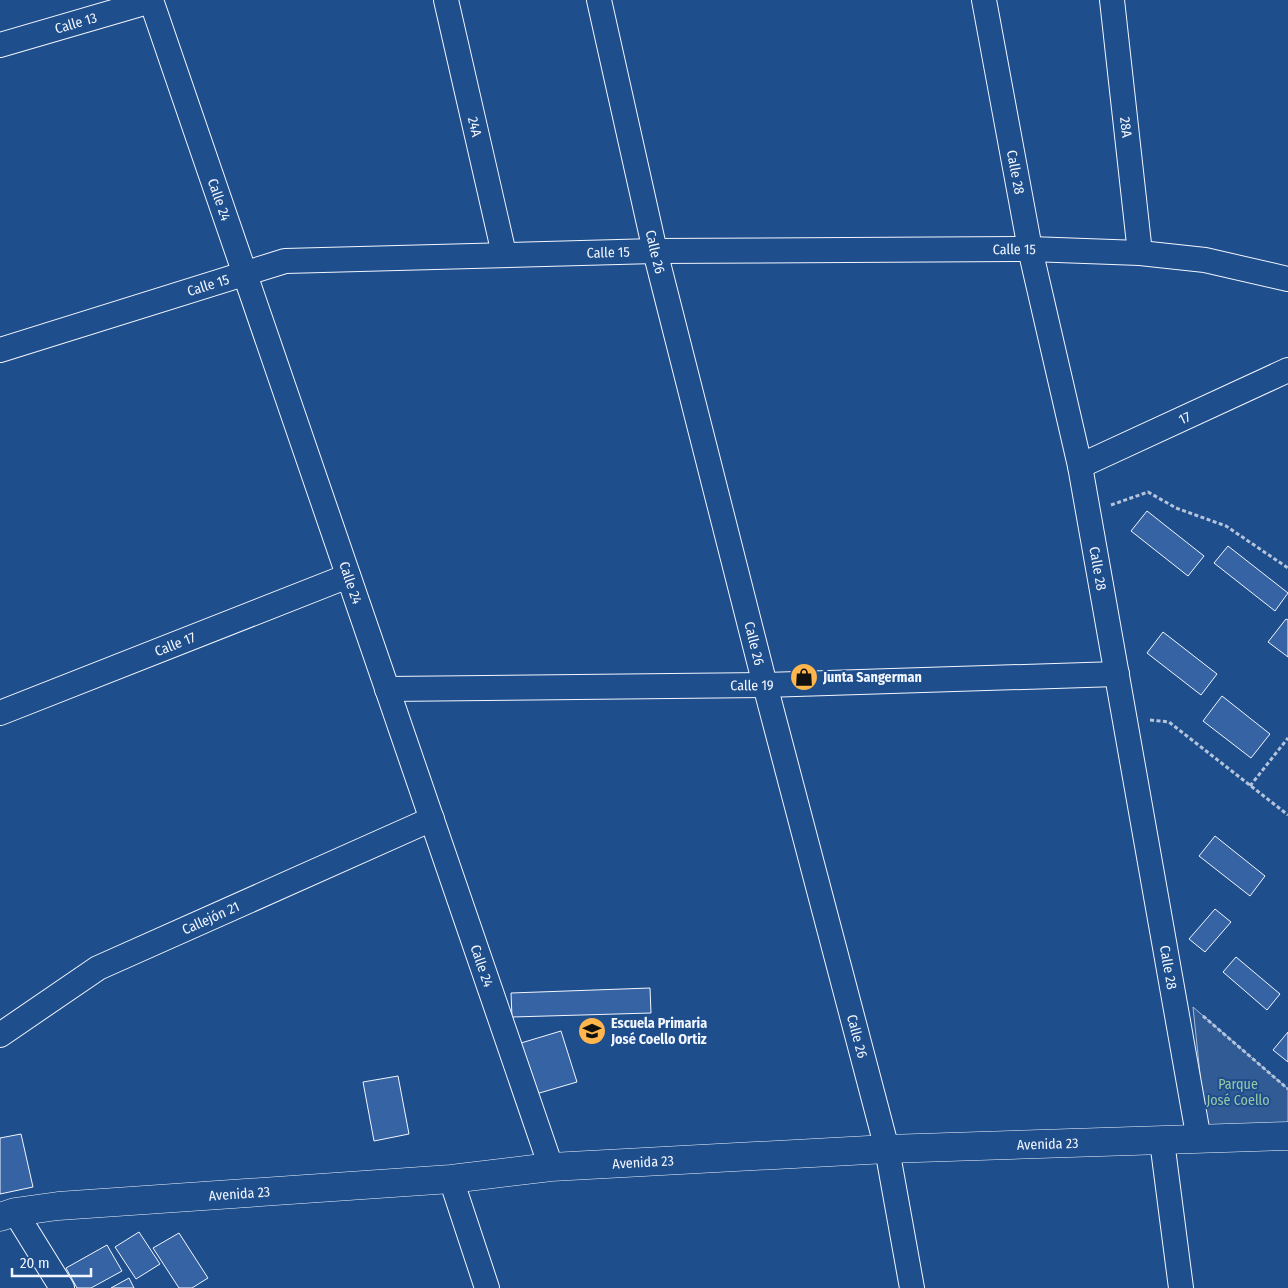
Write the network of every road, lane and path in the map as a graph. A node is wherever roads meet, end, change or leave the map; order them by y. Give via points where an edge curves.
1 (151, 0) edge
2 (446, 0) edge
3 (599, 0) edge
4 (984, 0) edge
5 (1112, 0) edge
6 (0, 45) edge
7 (1030, 249) junction
8 (655, 251) junction
9 (1140, 253) junction
10 (504, 254) junction
11 (244, 274) junction
12 (1288, 279) edge
13 (0, 350) edge
14 (1288, 370) edge
15 (1080, 466) junction
16 (1088, 513) junction
17 (1288, 568) edge
18 (348, 576) junction
19 (1116, 674) junction
20 (765, 685) junction
21 (387, 690) junction
22 (0, 713) edge
23 (1124, 718) junction
24 (1288, 738) edge
25 (1250, 786) junction
26 (1288, 816) edge
27 (432, 819) junction
28 (1172, 990) junction
29 (0, 1035) edge
30 (1288, 1089) edge
31 (1288, 1136) edge
32 (1199, 1140) junction
33 (1162, 1141) junction
34 (887, 1149) junction
35 (551, 1167) junction
36 (451, 1179) junction
37 (8, 1215) edge
38 (62, 1288) edge
39 (487, 1288) edge
40 (912, 1288) edge
41 (1181, 1288) edge

1 - 6 street, Calle 13
1 - 11 street, Calle 24
2 - 10 street, 24A
3 - 8 street, Calle 26
4 - 7 street, Calle 28
5 - 9 street, 28A
7 - 8 street, Calle 15
7 - 9 street, Calle 15
7 - 15 street, Calle 28
8 - 10 street, Calle 15
8 - 20 street, Calle 26
9 - 12 street, Calle 15 via 1204,260
10 - 11 street, Calle 15 via 285,261
11 - 13 street, Calle 15
11 - 18 street, Calle 24
14 - 15 street, 17
15 - 16 street, Calle 28
16 - 17 path via 1148,492 1176,508 1226,526
16 - 19 street, Calle 28
18 - 21 street, Calle 24
18 - 22 street, Calle 17
19 - 20 street, Calle 19
19 - 23 street, Calle 28
20 - 21 street, Calle 19
20 - 34 street, Calle 26
21 - 27 street, Calle 24
23 - 25 path via 1169,722
23 - 28 street, Calle 28
24 - 25 path
25 - 26 path
27 - 29 street, Callejón 21 via 98,968
27 - 35 street, Calle 24
28 - 30 path
28 - 32 street, Calle 28
31 - 32 main road, Avenida 23
32 - 33 main road, Avenida 23
33 - 34 main road, Avenida 23
33 - 41 street
34 - 35 main road, Avenida 23
34 - 40 street, Calle 26
35 - 36 main road, Avenida 23
36 - 37 main road, Avenida 23 via 58,1206
36 - 39 street
37 - 38 street

